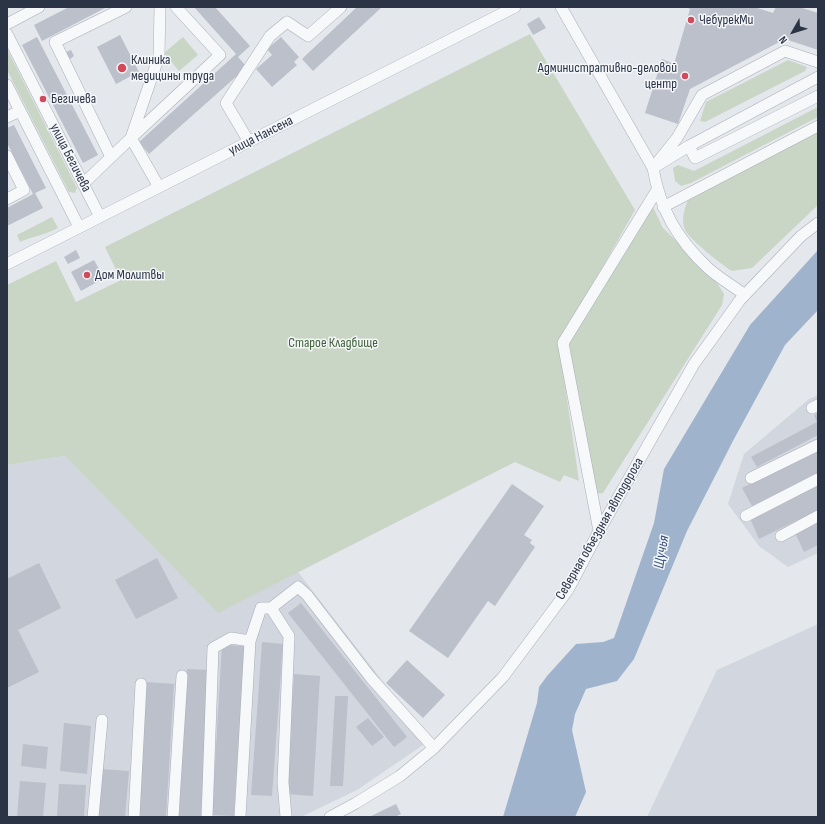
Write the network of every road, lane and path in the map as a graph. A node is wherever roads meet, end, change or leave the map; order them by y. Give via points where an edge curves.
1 (39, 7) edge
2 (126, 7) edge
3 (160, 7) edge
4 (176, 7) edge
5 (341, 7) edge
6 (515, 7) edge
7 (561, 7) edge
8 (25, 10) edge
9 (7, 24) edge
10 (7, 34) edge
11 (818, 62) edge
12 (818, 77) edge
13 (7, 85) edge
14 (818, 96) edge
15 (20, 111) junction
16 (7, 118) edge
17 (818, 126) edge
18 (130, 138) junction
19 (249, 142) junction
20 (688, 146) junction
21 (7, 156) edge
22 (111, 157) junction
23 (653, 168) junction
24 (83, 184) junction
25 (159, 187) junction
26 (657, 190) junction
27 (7, 199) edge
28 (663, 208) junction
29 (100, 217) junction
30 (818, 223) edge
31 (79, 227) junction
32 (7, 264) edge
33 (745, 295) junction
34 (818, 445) edge
35 (751, 478) dead end
36 (818, 479) edge
37 (746, 516) dead end
38 (818, 516) edge
39 (598, 531) junction
40 (781, 536) dead end
41 (271, 608) junction
42 (250, 641) junction
43 (182, 676) dead end
44 (141, 684) dead end
45 (102, 720) dead end
46 (434, 748) junction
47 (92, 817) edge
48 (134, 817) edge
49 (173, 817) edge
50 (207, 817) edge
51 (240, 817) edge
52 (286, 817) edge
53 (330, 817) edge

1 - 8 street
2 - 22 street via 55,42
3 - 18 street via 159,56
4 - 18 street via 220,55
5 - 19 street via 308,36 287,22 270,36 226,103
6 - 19 street, улица Нансена
7 - 23 street
8 - 9 street
10 - 24 street, улица Бегичева
11 - 23 street via 785,51 702,95 677,138
12 - 20 street
13 - 15 street, улица Бегичева
14 - 20 street via 695,158
15 - 16 street
15 - 31 street, улица Бегичева
17 - 28 street
18 - 22 street
18 - 25 street
19 - 25 street, улица Нансена
20 - 23 street
21 - 27 street via 24,190
22 - 24 street
23 - 26 street
24 - 29 street, улица Бегичева
25 - 29 street, улица Нансена
26 - 28 street
26 - 39 street via 563,343
28 - 33 street via 676,232 708,268
29 - 31 street, улица Нансена
30 - 33 street, Северная объездная автодорога via 801,236
31 - 32 street, улица Нансена
33 - 39 street, Северная объездная автодорога via 694,364
34 - 35 street
36 - 37 street
38 - 40 street
39 - 46 street, Северная объездная автодорога via 568,590 508,671
41 - 42 street via 261,608
41 - 46 street via 298,587 372,678
41 - 52 street via 289,636 283,782
42 - 50 street via 231,638 213,648
42 - 51 street
43 - 49 street
44 - 48 street
45 - 47 street
46 - 53 street, Северная объездная автодорога via 400,776

